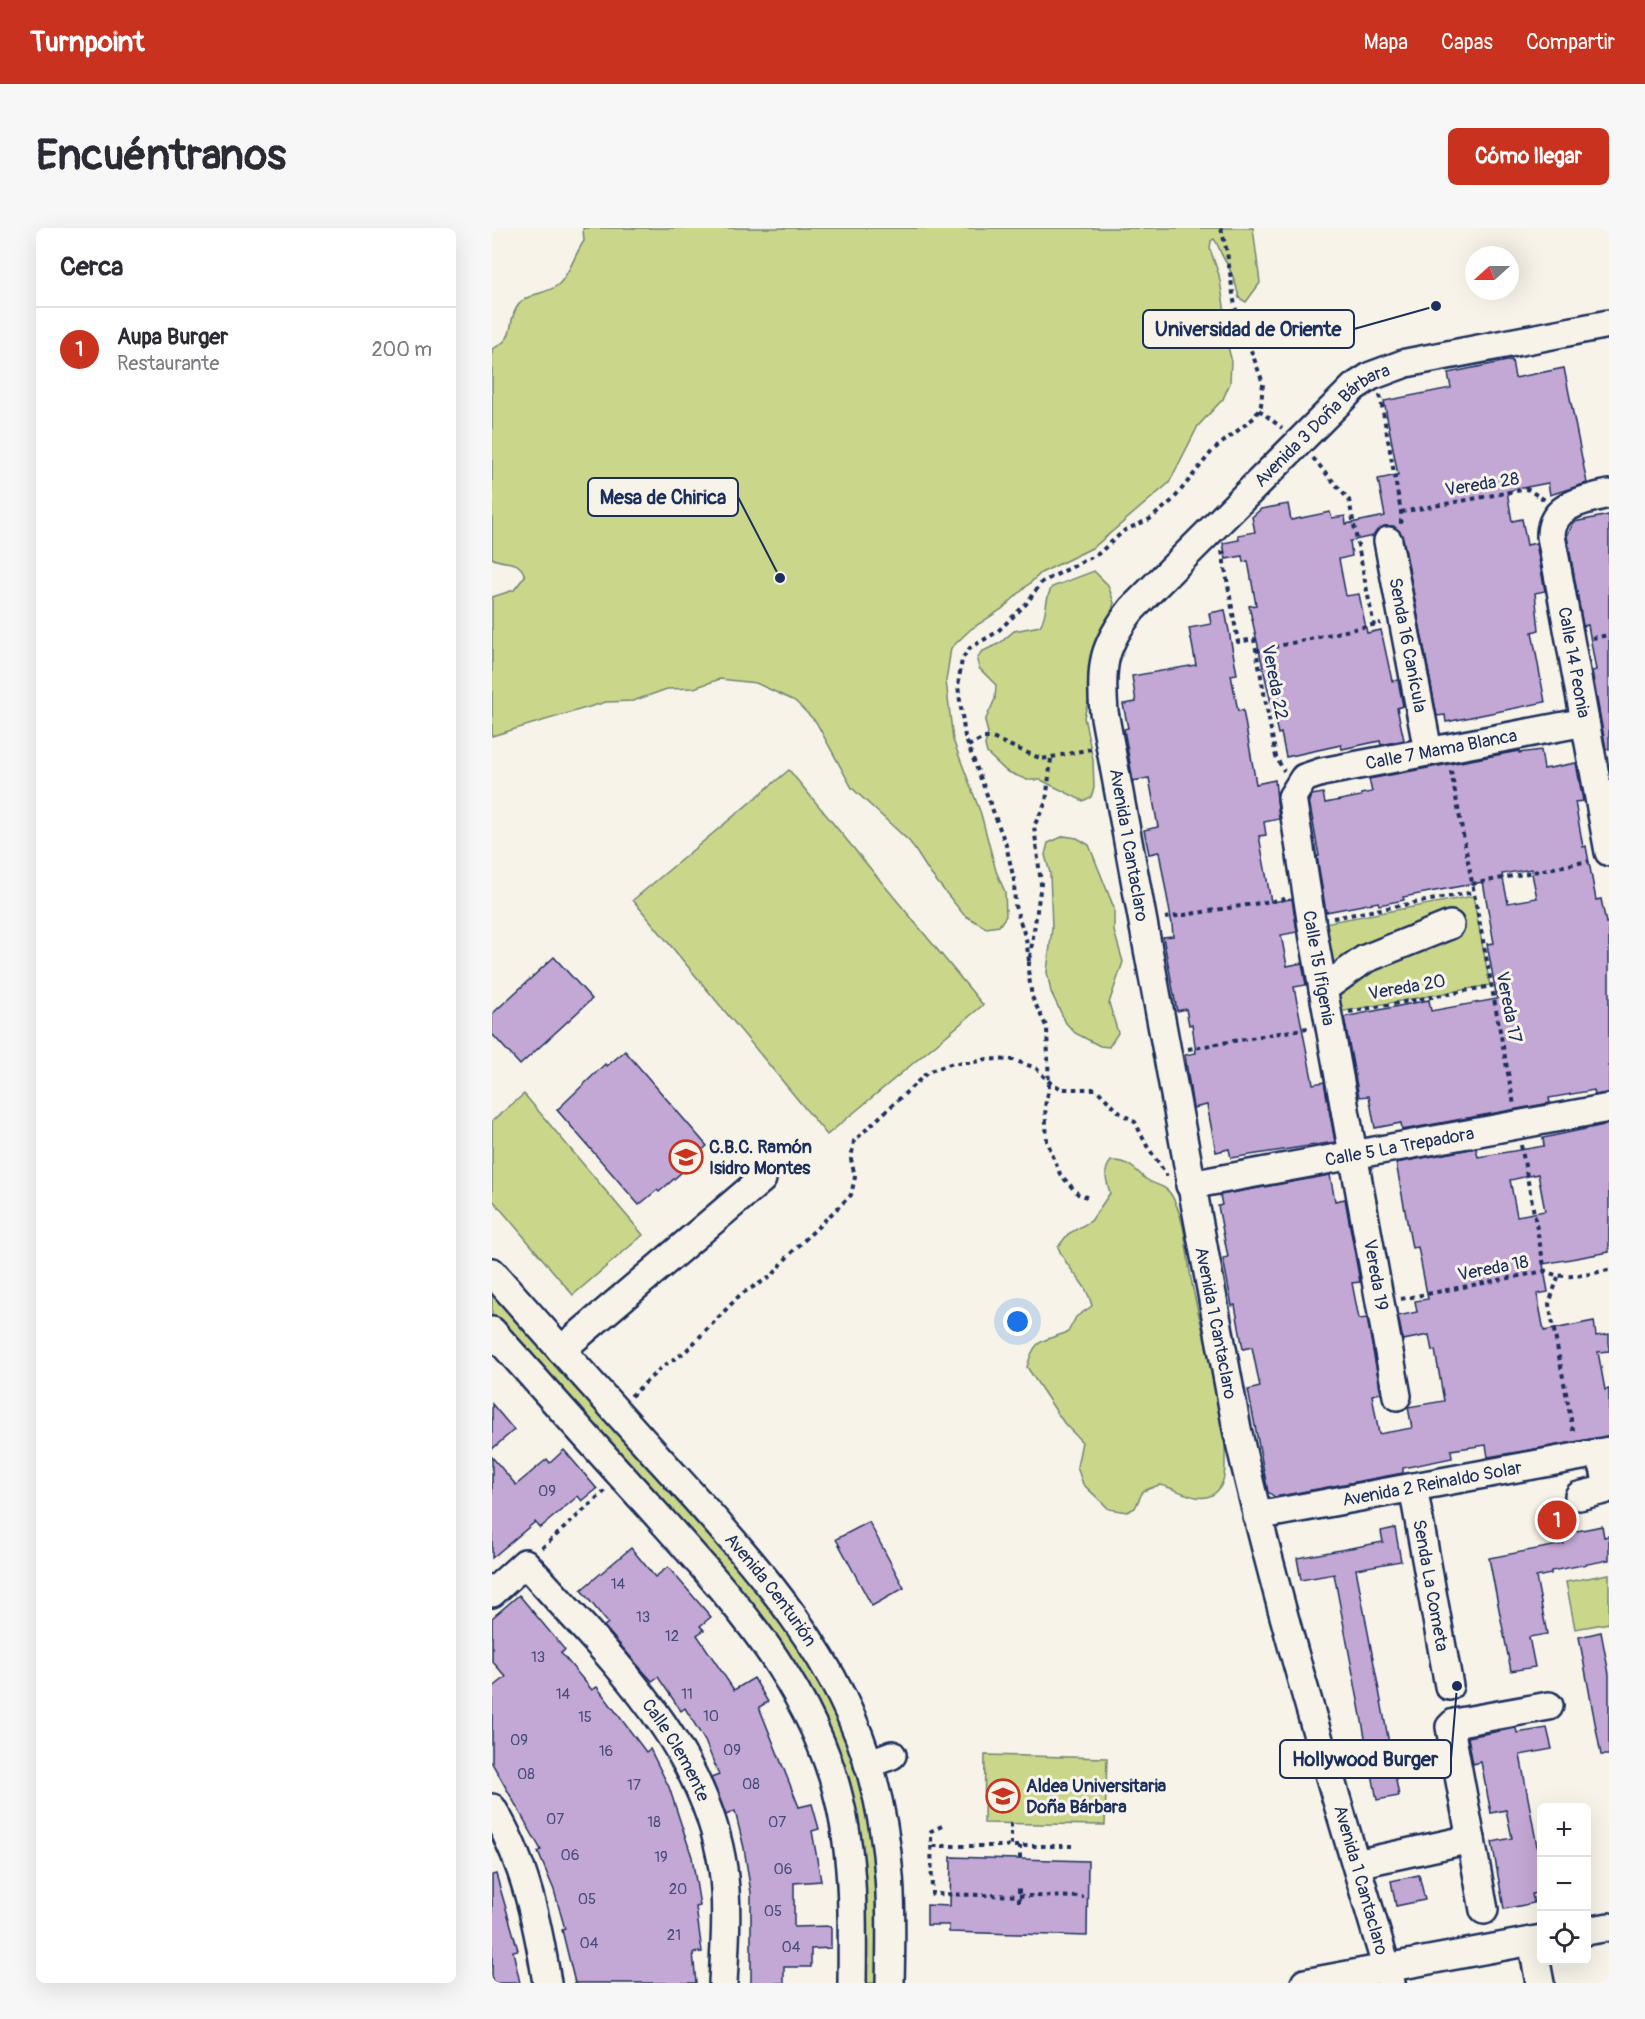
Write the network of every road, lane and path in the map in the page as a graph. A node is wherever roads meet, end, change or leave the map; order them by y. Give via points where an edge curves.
1 (1221, 228) edge
2 (1609, 324) edge
3 (1376, 374) junction
4 (1260, 410) junction
5 (1298, 441) junction
6 (1609, 494) edge
7 (1560, 511) junction
8 (1217, 524) junction
9 (1388, 541) dead end
10 (1401, 607) junction
11 (1374, 626) junction
12 (1107, 651) joint
13 (1256, 651) junction
14 (1585, 722) junction
15 (1111, 744) junction
16 (968, 746) junction
17 (1437, 749) junction
18 (1051, 759) junction
19 (1299, 783) junction
20 (1603, 856) edge
21 (1472, 884) junction
22 (1474, 892) junction
23 (1306, 895) junction
24 (1143, 922) junction
25 (1312, 922) junction
26 (1450, 925) dead end
27 (1029, 962) junction
28 (1492, 986) junction
29 (1323, 989) junction
30 (1328, 1020) junction
31 (1166, 1053) junction
32 (1048, 1081) junction
33 (1609, 1108) edge
34 (1517, 1124) junction
35 (1354, 1154) junction
36 (762, 1179) dead end
37 (1190, 1185) junction
38 (1087, 1197) dead end
39 (1609, 1270) edge
40 (1545, 1271) junction
41 (492, 1272) edge
42 (1558, 1277) junction
43 (1381, 1303) junction
44 (492, 1330) edge
45 (561, 1350) junction
46 (1397, 1396) dead end
47 (615, 1410) junction
48 (1595, 1454) edge
49 (621, 1476) junction
50 (1413, 1487) junction
51 (1579, 1496) dead end
52 (1257, 1516) junction
53 (525, 1563) junction
54 (492, 1593) edge
55 (1449, 1686) dead end
56 (1549, 1706) dead end
57 (492, 1808) edge
58 (1011, 1823) dead end
59 (942, 1826) dead end
60 (1471, 1839) junction
61 (933, 1846) junction
62 (1011, 1846) junction
63 (1020, 1846) junction
64 (1072, 1846) dead end
65 (1020, 1859) dead end
66 (1356, 1864) junction
67 (1019, 1888) dead end
68 (1019, 1896) junction
69 (1084, 1897) dead end
70 (1018, 1902) dead end
71 (1484, 1910) dead end
72 (1609, 1927) edge
73 (1591, 1930) edge
74 (1537, 1940) edge
75 (1539, 1965) edge
76 (1389, 1976) edge
77 (548, 1983) edge
78 (723, 1983) edge
79 (852, 1983) edge
80 (890, 1983) edge
81 (1305, 1983) edge
82 (1540, 1983) edge

1 - 4 path via 1234,307 1263,383
2 - 3 street, Avenida 3 Doña Bárbara via 1433,357
3 - 5 street, Avenida 3 Doña Bárbara via 1354,387
3 - 7 path, Vereda 28 via 1401,512 1527,489
4 - 5 path
4 - 16 path via 1252,421 1213,450 1179,495 1164,508 1125,530 1098,554 1042,582 997,632 966,651 958,686
5 - 8 street, Avenida 3 Doña Bárbara
5 - 11 path via 1349,500
6 - 7 street
7 - 14 street, Calle 14 Peonia via 1551,526 1551,536
8 - 12 street, Avenida 3 Doña Bárbara via 1132,609 1111,637
8 - 13 path, Vereda 22 via 1238,642 1254,639
9 - 10 street, Senda 16 Canícula
10 - 11 path
10 - 17 street, Senda 16 Canícula
11 - 13 path
12 - 15 street, Avenida 1 Cantaclaro via 1102,688
13 - 19 path, Vereda 22 via 1276,756 1283,771
14 - 17 street, Calle 7 Mama Blanca
14 - 20 street, Calle 14 Peonia
15 - 18 path
15 - 24 street, Avenida 1 Cantaclaro
16 - 18 path via 992,738 1032,757
16 - 27 path via 1006,845
17 - 19 street, Calle 7 Mama Blanca via 1322,772
17 - 21 path, Vereda 17
18 - 27 path via 1046,802 1034,826 1041,884
19 - 23 street, Calle 15 Ifigenia via 1292,808
20 - 21 path
21 - 22 path, Vereda 17
22 - 25 path
22 - 28 path, Vereda 17
23 - 24 path
23 - 25 street, Calle 15 Ifigenia
24 - 31 street, Avenida 1 Cantaclaro
25 - 29 street, Calle 15 Ifigenia
26 - 29 street via 1365,959
27 - 32 path via 1032,997 1047,1028
28 - 30 path, Vereda 20
28 - 34 path, Vereda 17
29 - 30 street, Calle 15 Ifigenia
30 - 31 path, Vereda 20
30 - 35 street, Calle 15 Ifigenia
31 - 37 street, Avenida 1 Cantaclaro
32 - 37 path via 1062,1089 1088,1087 1103,1094 1120,1113 1135,1122 1166,1175
32 - 38 path via 1047,1141 1060,1174 1078,1194
32 - 47 path via 1029,1064 987,1059 945,1065 920,1078 854,1141 851,1195 772,1276 741,1294 685,1352 662,1366
33 - 34 street, Calle 5 La Trepadora
34 - 35 street, Calle 5 La Trepadora
34 - 40 path, Vereda 17
35 - 37 street, Calle 5 La Trepadora
35 - 43 street, Vereda 19
36 - 45 street
37 - 52 street, Avenida 1 Cantaclaro via 1236,1429
39 - 42 path
40 - 42 path, Vereda 18
40 - 43 path, Vereda 18
41 - 45 street, Avenida Centurión
42 - 48 path via 1549,1304
43 - 46 street, Vereda 19
44 - 49 street, Avenida Centurión
45 - 47 street, Avenida Centurión
47 - 80 street, Avenida Centurión via 801,1625 880,1759 883,1819 890,1858
48 - 50 street, Avenida 2 Reinaldo Solar
48 - 51 street via 1604,1468 1604,1491
49 - 53 path
49 - 79 street, Avenida Centurión via 756,1629 807,1712 833,1778 848,1846 854,1898
50 - 52 street, Avenida 2 Reinaldo Solar
50 - 55 street, Senda La Cometa
52 - 66 street, Avenida 1 Cantaclaro
53 - 54 street
53 - 78 street, Calle Clemente via 654,1711 686,1760 713,1823 723,1869
56 - 60 street via 1451,1725
57 - 77 street via 525,1884
58 - 62 path
59 - 61 path via 931,1831
60 - 66 street
60 - 71 street
61 - 62 path
61 - 68 path via 932,1894
62 - 63 path
63 - 64 path
63 - 65 path
66 - 76 street, Avenida 1 Cantaclaro
67 - 68 path
68 - 69 path
68 - 70 path
72 - 73 street
74 - 76 street
75 - 82 street
76 - 81 street

